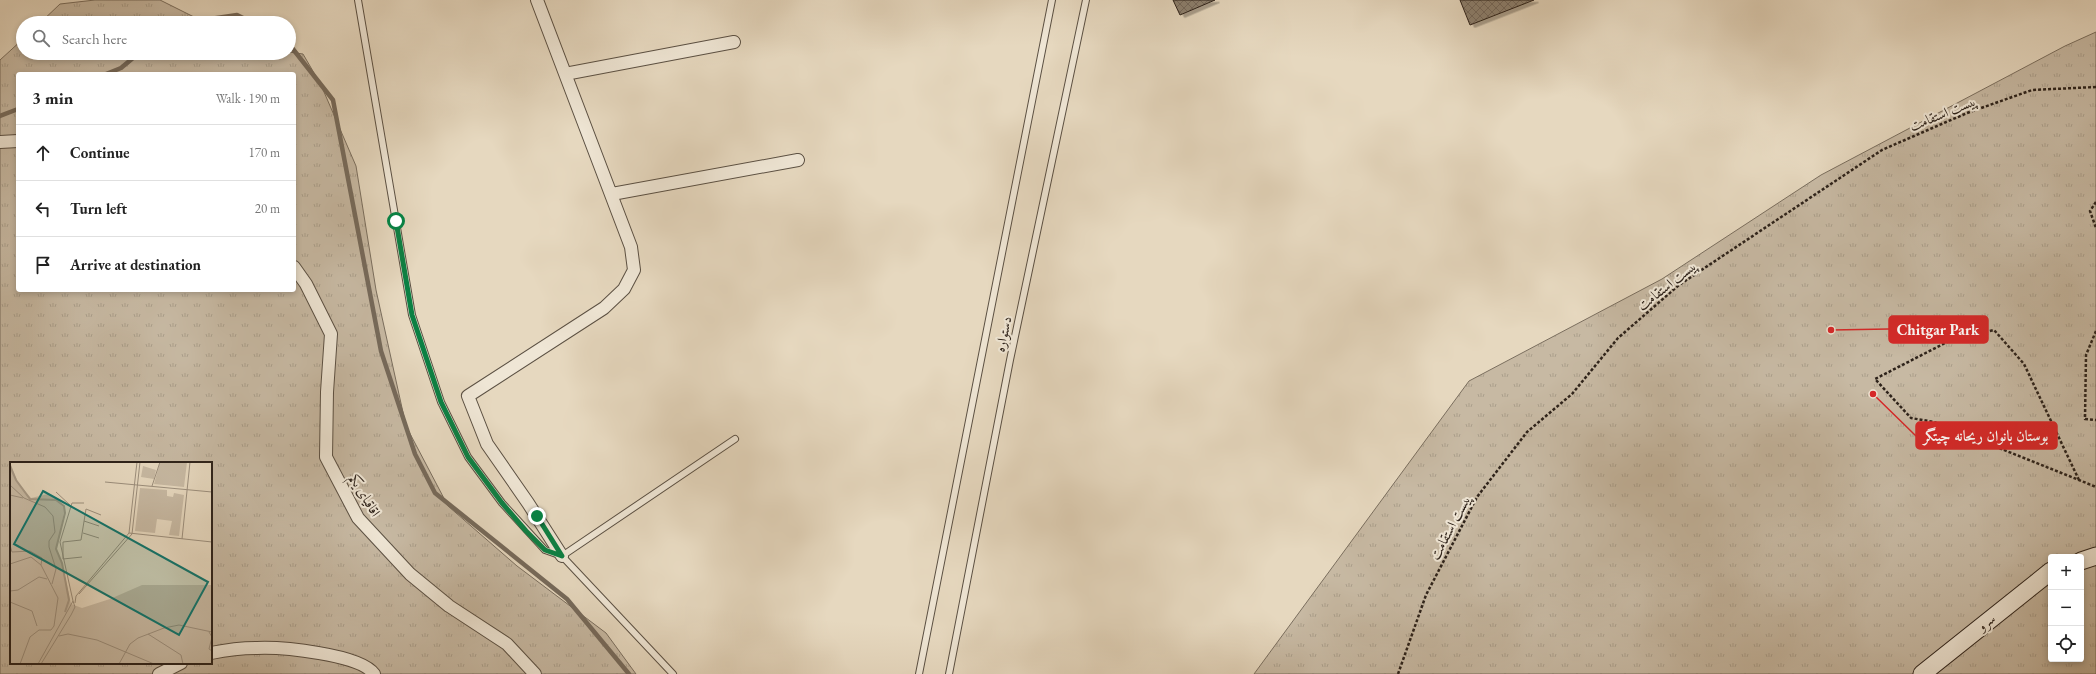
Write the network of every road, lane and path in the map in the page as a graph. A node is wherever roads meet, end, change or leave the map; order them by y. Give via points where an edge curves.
1 (537, 0) edge
2 (1052, 0) edge
3 (1086, 0) edge
4 (356, 1) edge
5 (734, 42) dead end
6 (565, 74) junction
7 (2096, 87) edge
8 (16, 141) edge
9 (0, 142) edge
10 (798, 160) dead end
11 (612, 194) junction
12 (2096, 202) edge
13 (2096, 228) edge
14 (296, 270) edge
15 (2096, 331) edge
16 (2096, 420) edge
17 (735, 439) dead end
18 (2078, 480) junction
19 (2096, 487) edge
20 (562, 556) junction
21 (2096, 556) edge
22 (2084, 560) edge
23 (2048, 573) edge
24 (212, 653) edge
25 (179, 664) edge
26 (159, 674) edge
27 (374, 674) edge
28 (535, 674) edge
29 (673, 674) edge
30 (919, 674) edge
31 (949, 674) edge
32 (1398, 674) edge
33 (1922, 674) edge

1 - 6 street
2 - 30 lane
3 - 31 lane, دستواره via 1010,360
4 - 20 lane via 412,315 441,402 468,457 502,503 545,550
5 - 6 street
6 - 11 street
7 - 32 path, پیست استقامت via 2032,90 1967,113 1882,150 1679,285 1618,338 1572,394 1528,432 1477,497 1426,595
8 - 9 street
10 - 11 street
11 - 20 street via 631,247 634,270 624,288 604,308 468,396 487,444
12 - 13 path via 2090,211
14 - 28 street, اقاقیای یکم via 331,334 326,457 358,518 410,574 449,606 507,644
15 - 16 path via 2086,355 2085,419
17 - 20 lane
18 - 18 path via 1934,422 1911,418 1875,379 1951,340 1994,330 2024,364
18 - 19 path
20 - 29 lane
21 - 22 street
23 - 33 street, سرو
24 - 27 street via 250,648 282,649 347,658
25 - 26 street

